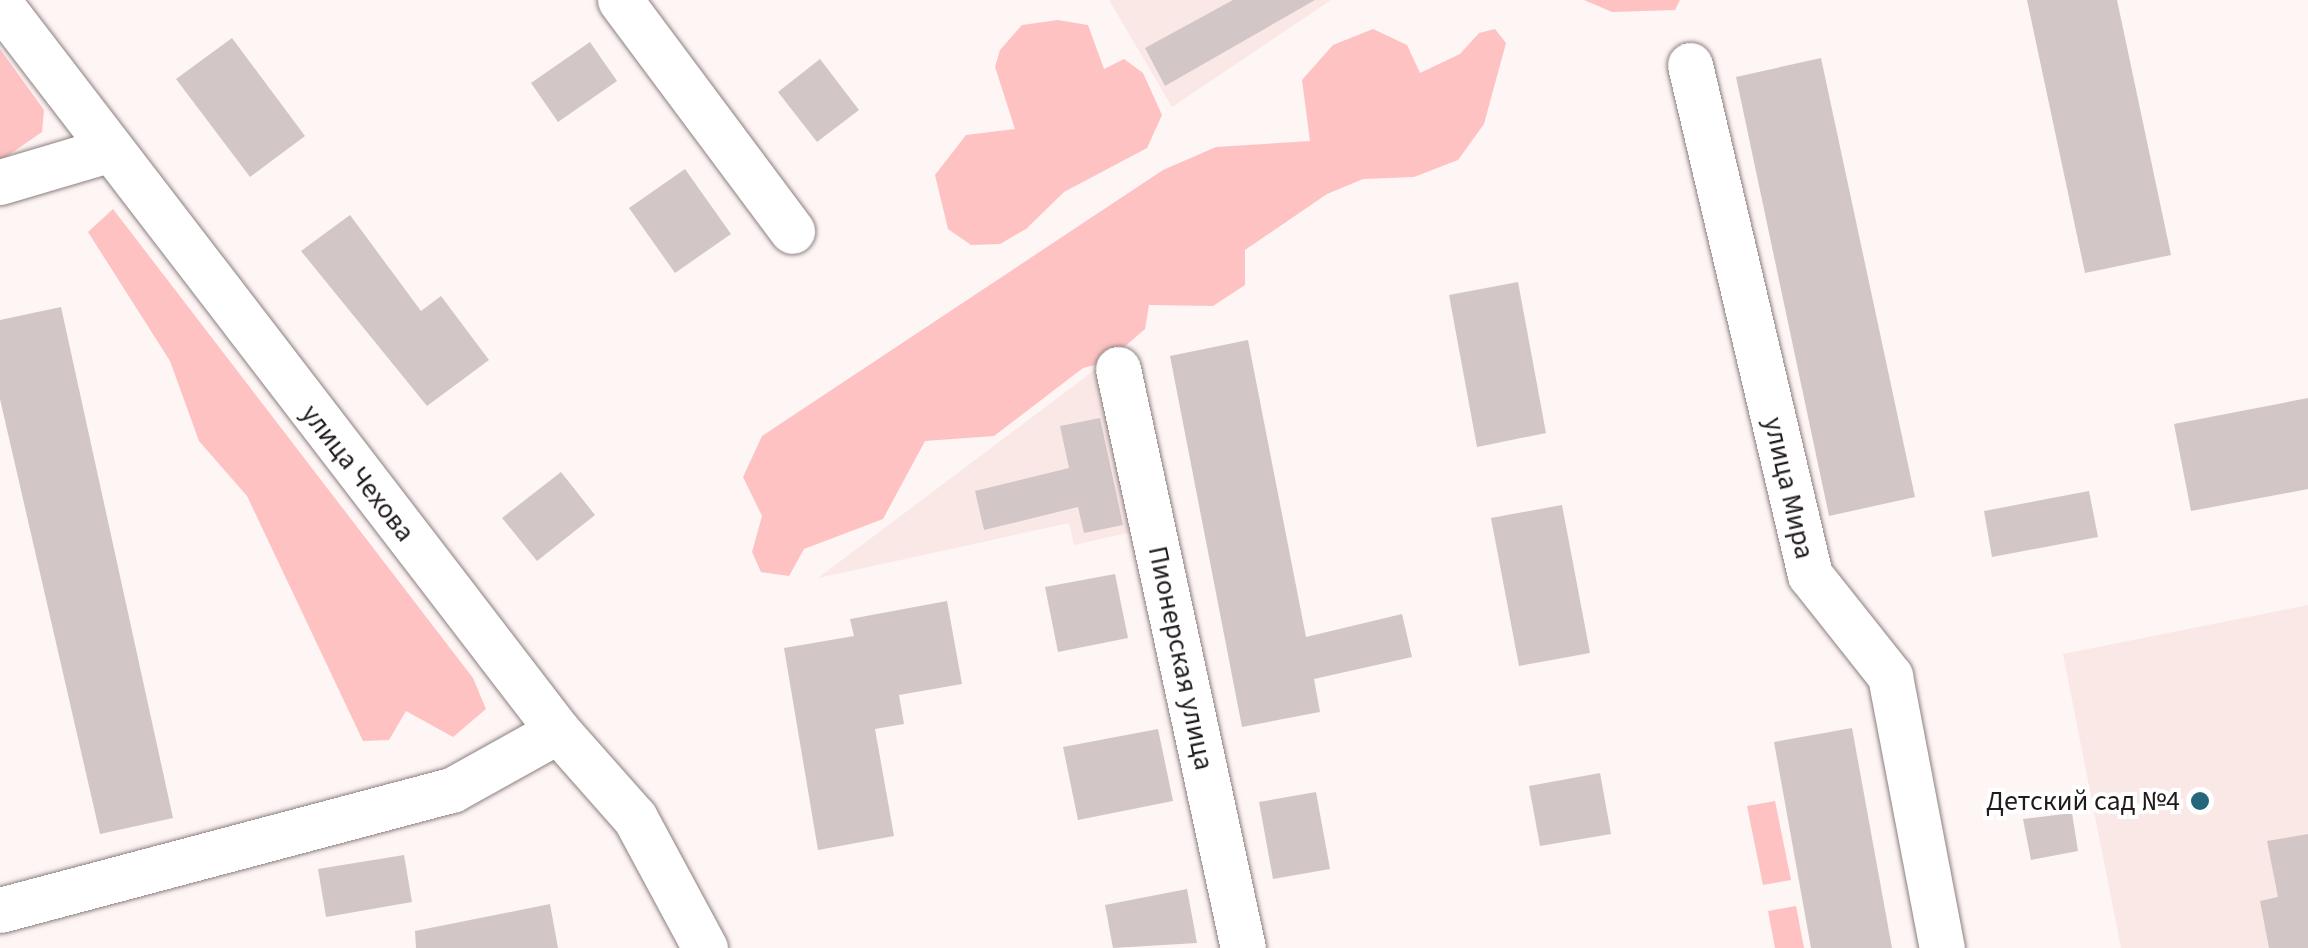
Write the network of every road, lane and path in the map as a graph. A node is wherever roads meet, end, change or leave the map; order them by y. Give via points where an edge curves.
1 (620, 0) edge
2 (0, 4) edge
3 (1690, 64) dead end
4 (108, 150) junction
5 (0, 182) edge
6 (792, 231) dead end
7 (1118, 369) dead end
8 (558, 732) junction
9 (0, 910) edge
10 (705, 948) edge
11 (1244, 948) edge
12 (1942, 948) edge

1 - 6 street
2 - 4 street, улица Чехова
3 - 12 street, улица Мира via 1810,575 1890,676
4 - 5 street
4 - 8 street, улица Чехова
7 - 11 street, Пионерская улица
8 - 9 street via 452,790
8 - 10 street, улица Чехова via 636,818

